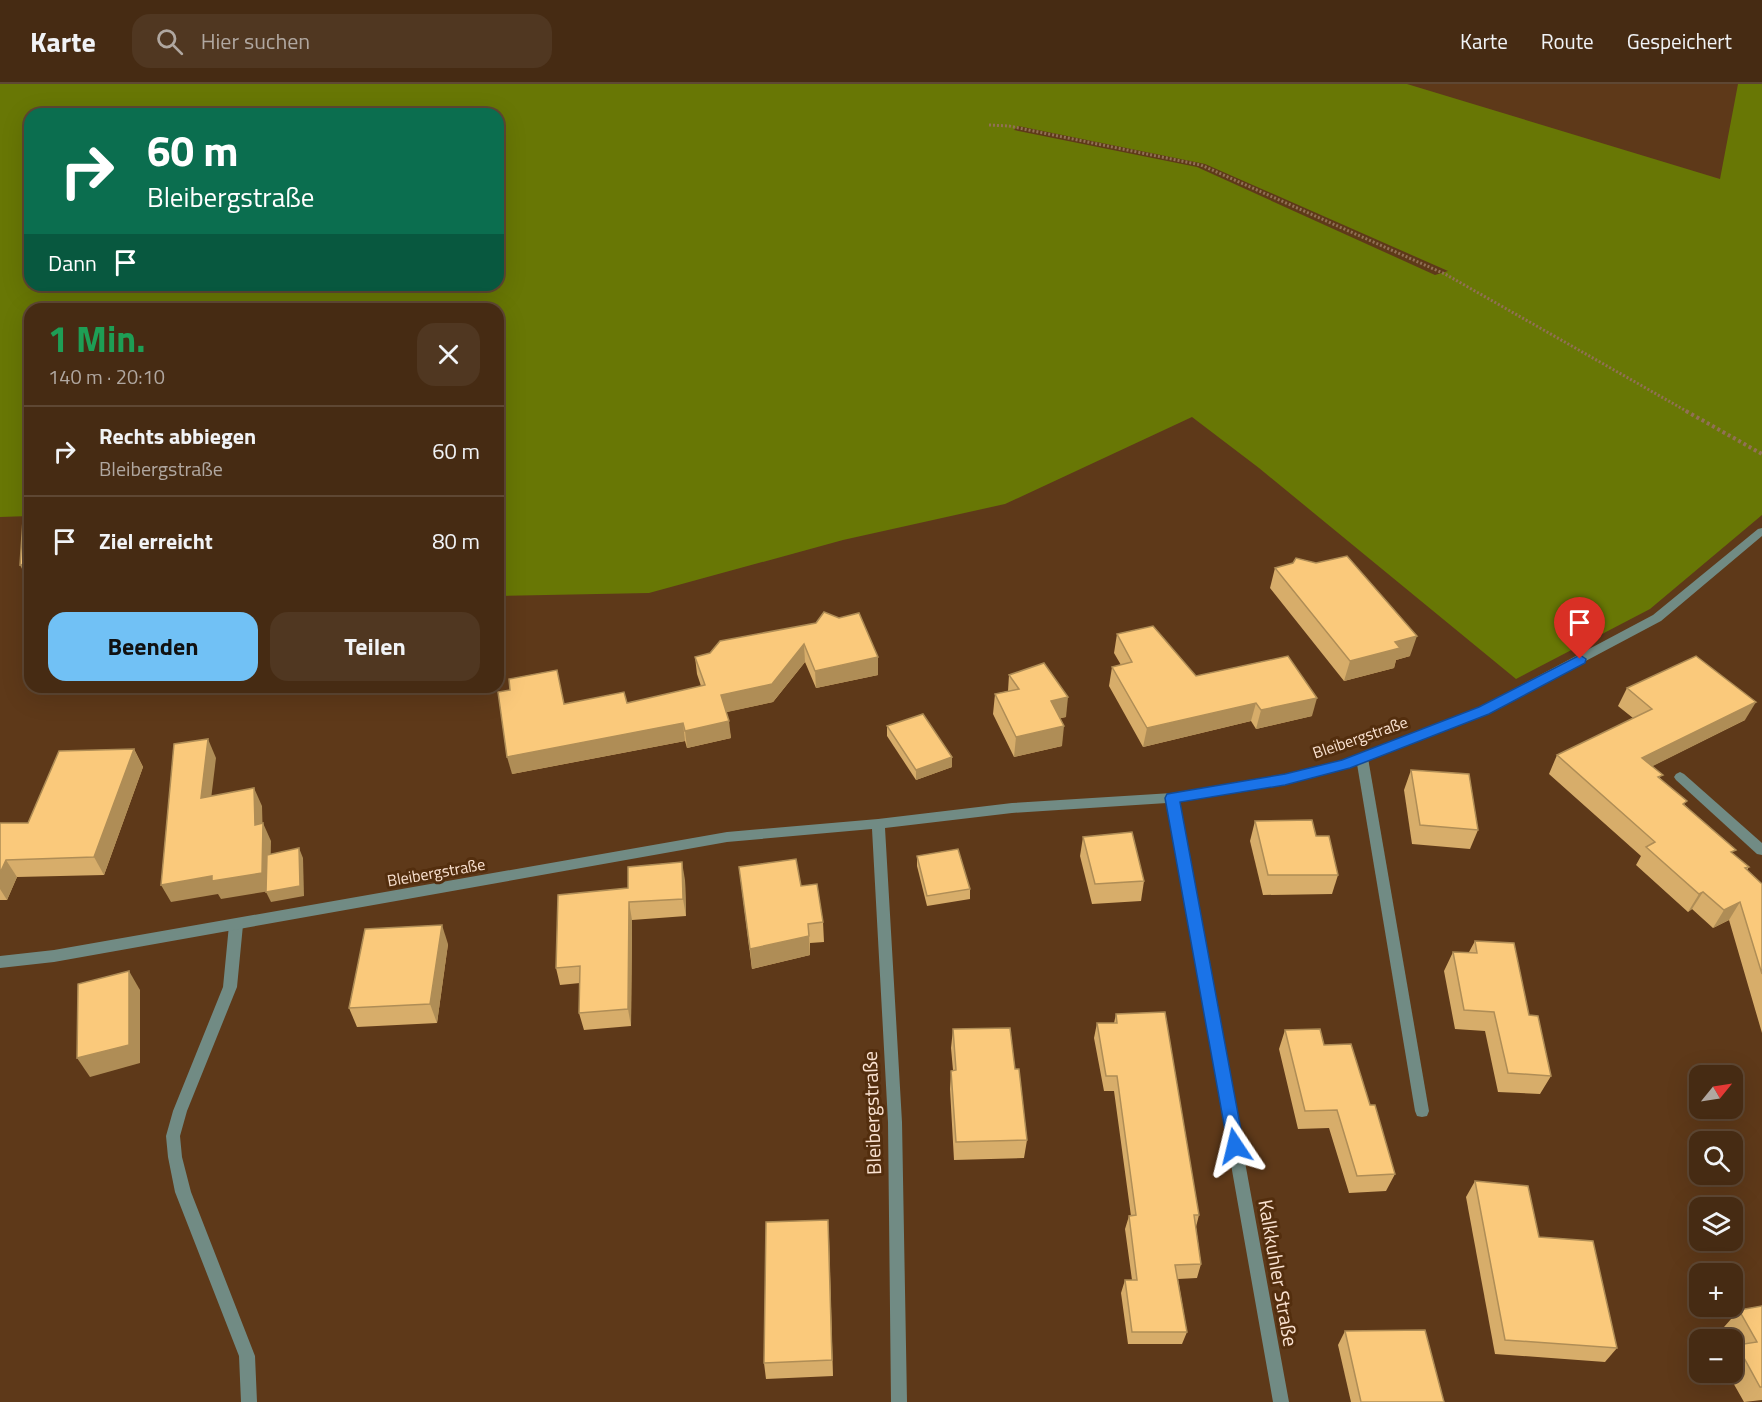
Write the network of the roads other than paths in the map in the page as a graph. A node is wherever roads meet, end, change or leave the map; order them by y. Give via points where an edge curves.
1 (1762, 531) edge
2 (1362, 758) junction
3 (1680, 777) dead end
4 (1172, 798) junction
5 (879, 824) junction
6 (1762, 849) edge
7 (236, 925) junction
8 (0, 962) edge
9 (1422, 1111) dead end
10 (249, 1402) edge
11 (899, 1402) edge
12 (1281, 1402) edge

1 - 2 street, Bleibergstraße via 1657,618 1484,711
2 - 4 street, Bleibergstraße via 1285,780
2 - 9 street
3 - 6 street
4 - 5 street, Bleibergstraße via 1012,807
4 - 12 street, Kalkkuhler Straße
5 - 7 street, Bleibergstraße via 727,837
5 - 11 street, Bleibergstraße via 895,1122
7 - 8 street, Bleibergstraße
7 - 10 street via 230,987 173,1136 183,1192 246,1356

